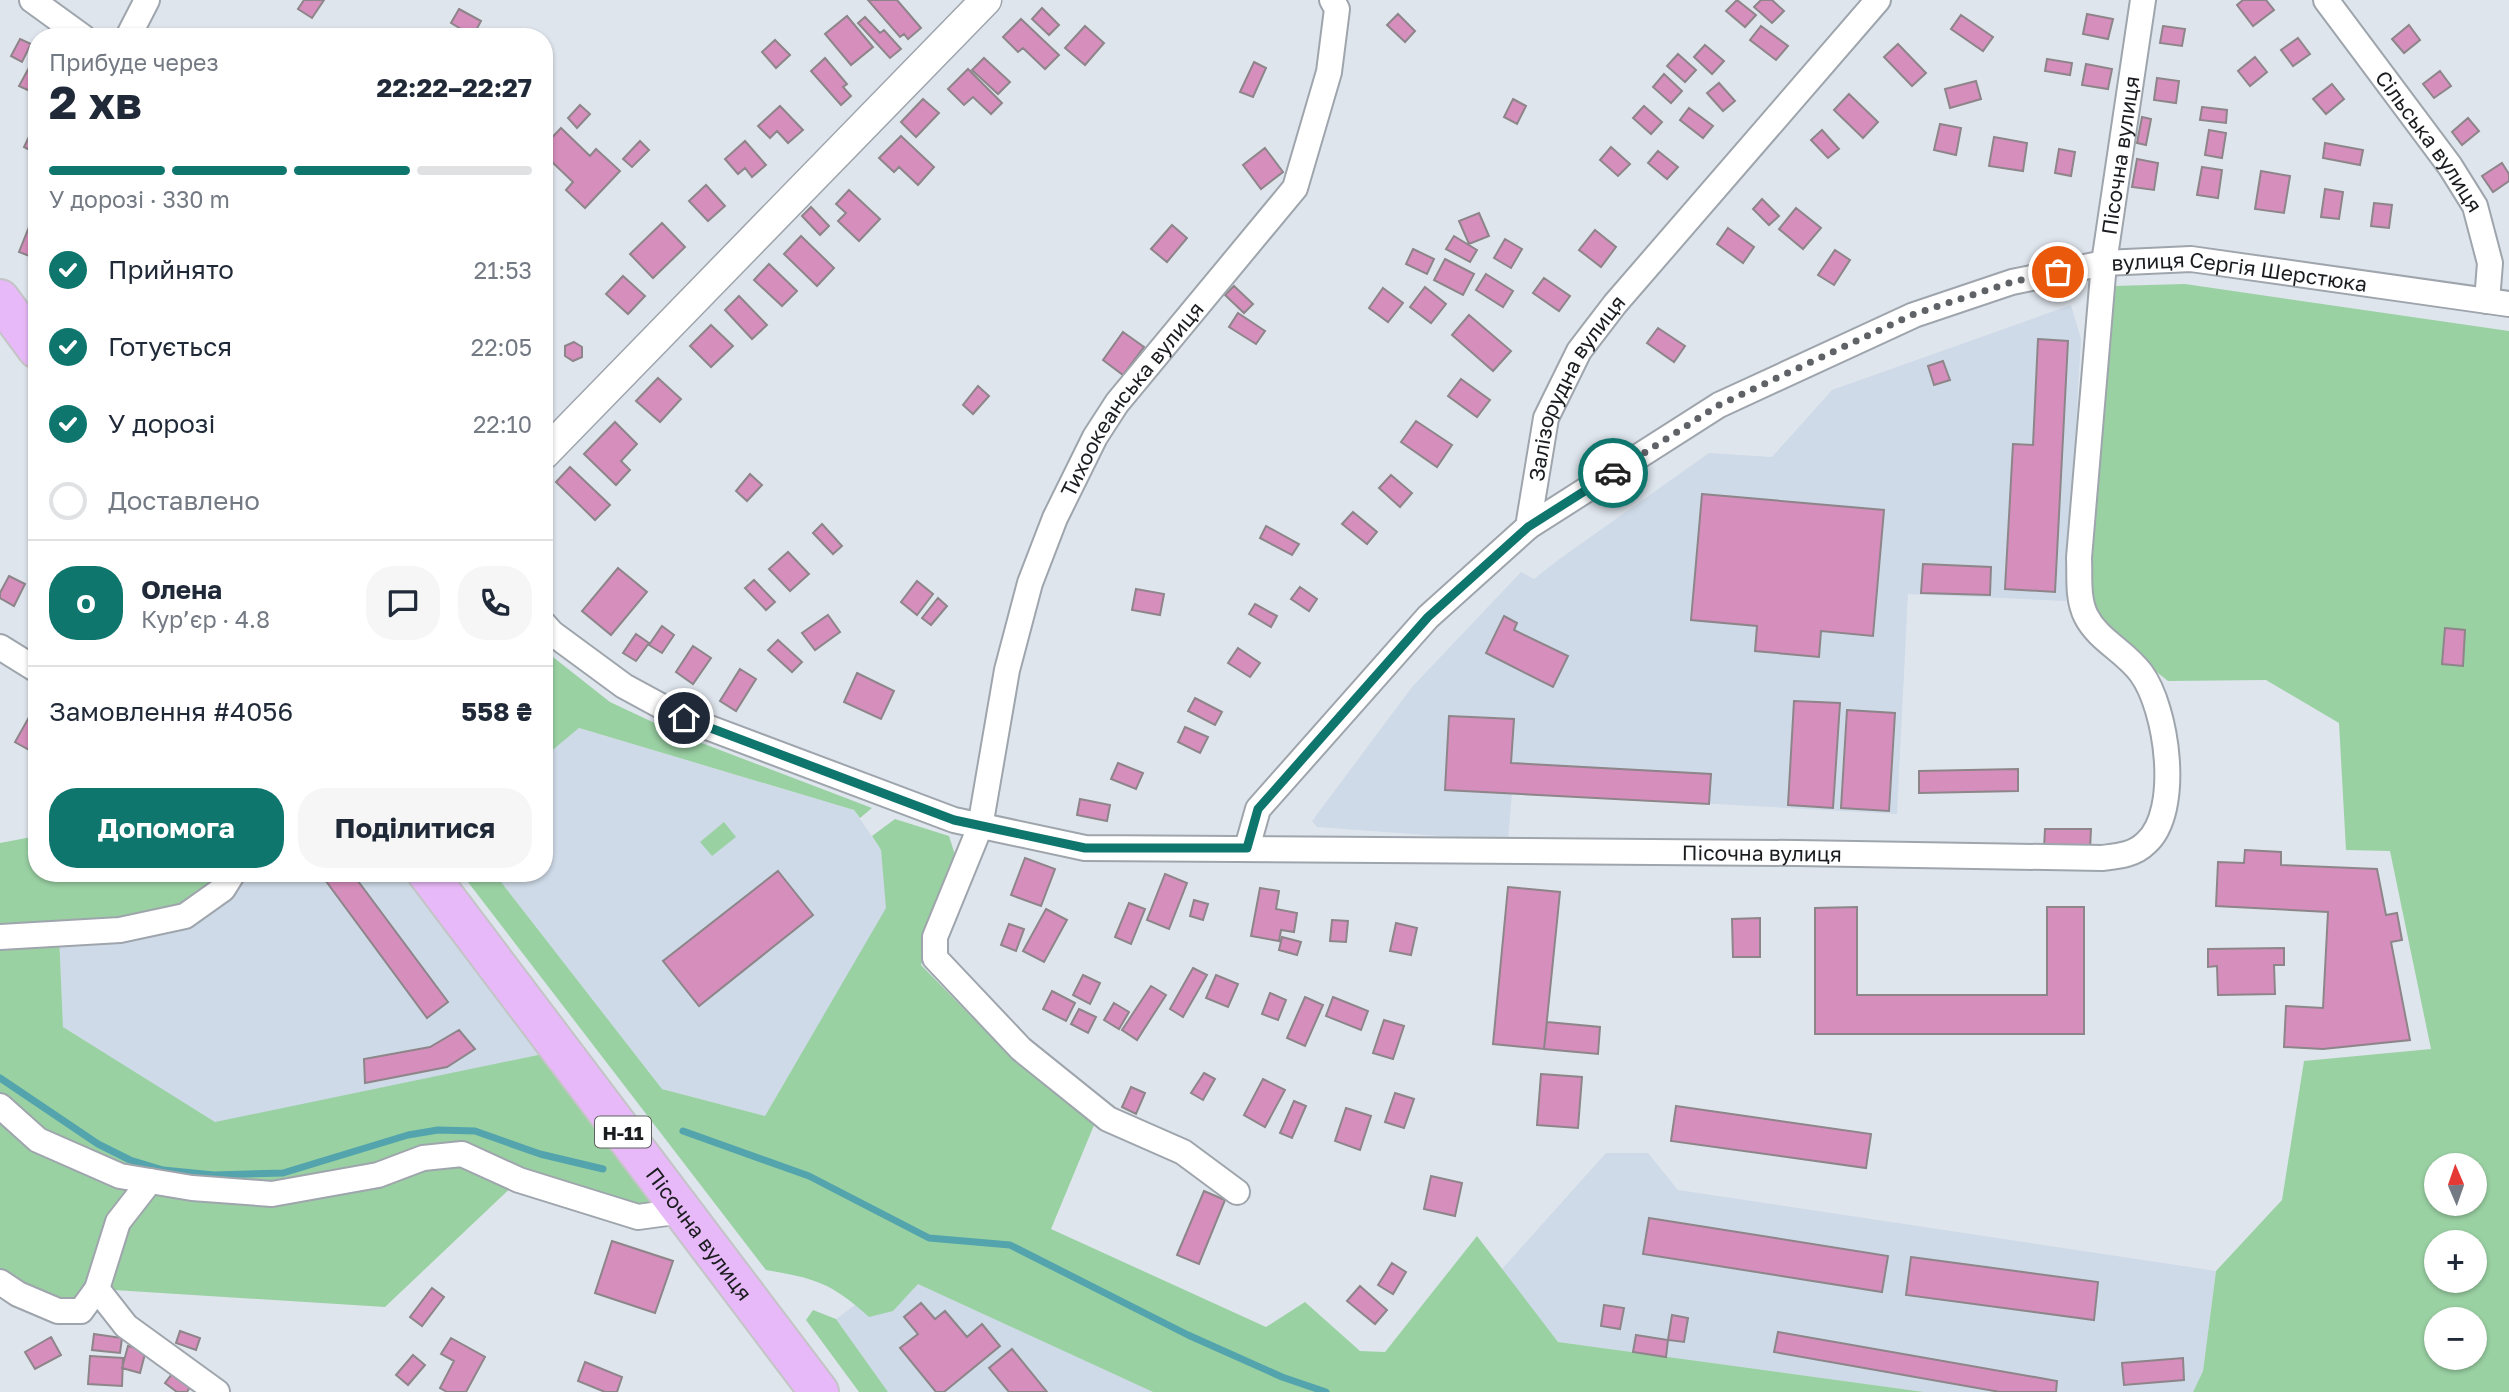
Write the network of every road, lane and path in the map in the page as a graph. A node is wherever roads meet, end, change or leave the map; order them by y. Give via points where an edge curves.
1 (32, 0) edge
2 (147, 0) edge
3 (986, 0) edge
4 (1332, 0) edge
5 (1878, 0) edge
6 (2143, 0) edge
7 (2326, 0) edge
8 (71, 28) edge
9 (133, 28) edge
10 (2104, 263) junction
11 (0, 299) edge
12 (2498, 302) edge
13 (28, 337) edge
14 (553, 445) edge
15 (1528, 527) junction
16 (553, 634) edge
17 (0, 647) edge
18 (28, 664) edge
19 (979, 827) junction
20 (1247, 848) junction
21 (227, 882) edge
22 (433, 882) edge
23 (0, 937) edge
24 (0, 1106) edge
25 (150, 1181) junction
26 (1237, 1192) dead end
27 (682, 1211) junction
28 (0, 1282) edge
29 (97, 1289) junction
30 (216, 1392) edge
31 (819, 1392) edge

1 - 8 street
2 - 9 street
3 - 14 street
4 - 19 street, Тихоокеанська вулиця via 1337,9 1329,72 1295,188 1117,403 1055,519 1030,583 1007,670
5 - 15 street, Залізорудна вулиця via 1579,351 1546,418
6 - 10 street, Пісочна вулиця
7 - 12 street, Сільська вулиця via 2475,206
10 - 12 street, вулиця Сергія Шерстюка via 2191,259
10 - 15 street, вулиця Сергія Шерстюка via 2012,282 1914,314 1719,405
10 - 20 street, Пісочна вулиця via 2079,558 2080,593 2085,615 2100,635 2126,655 2155,697 2167,753 2164,815 2146,844 2132,853 2102,859
11 - 13 main road
15 - 20 street via 1428,617 1258,809
16 - 19 street, Пісочна вулиця via 624,687 684,718
17 - 18 street
19 - 20 street, Пісочна вулиця via 1085,848
19 - 26 street, Тихоокеанська вулиця via 935,937 934,958 1021,1049 1108,1119 1183,1152
21 - 23 street via 185,916 120,930
22 - 27 main road, Пісочна вулиця / Н-11
24 - 25 street via 38,1140 120,1176
25 - 27 street via 272,1194 377,1175 423,1158 462,1154 519,1180 638,1217
25 - 29 street via 118,1222
27 - 31 main road, Пісочна вулиця / Н-11
28 - 29 street via 58,1311 82,1311
29 - 30 street via 125,1326

